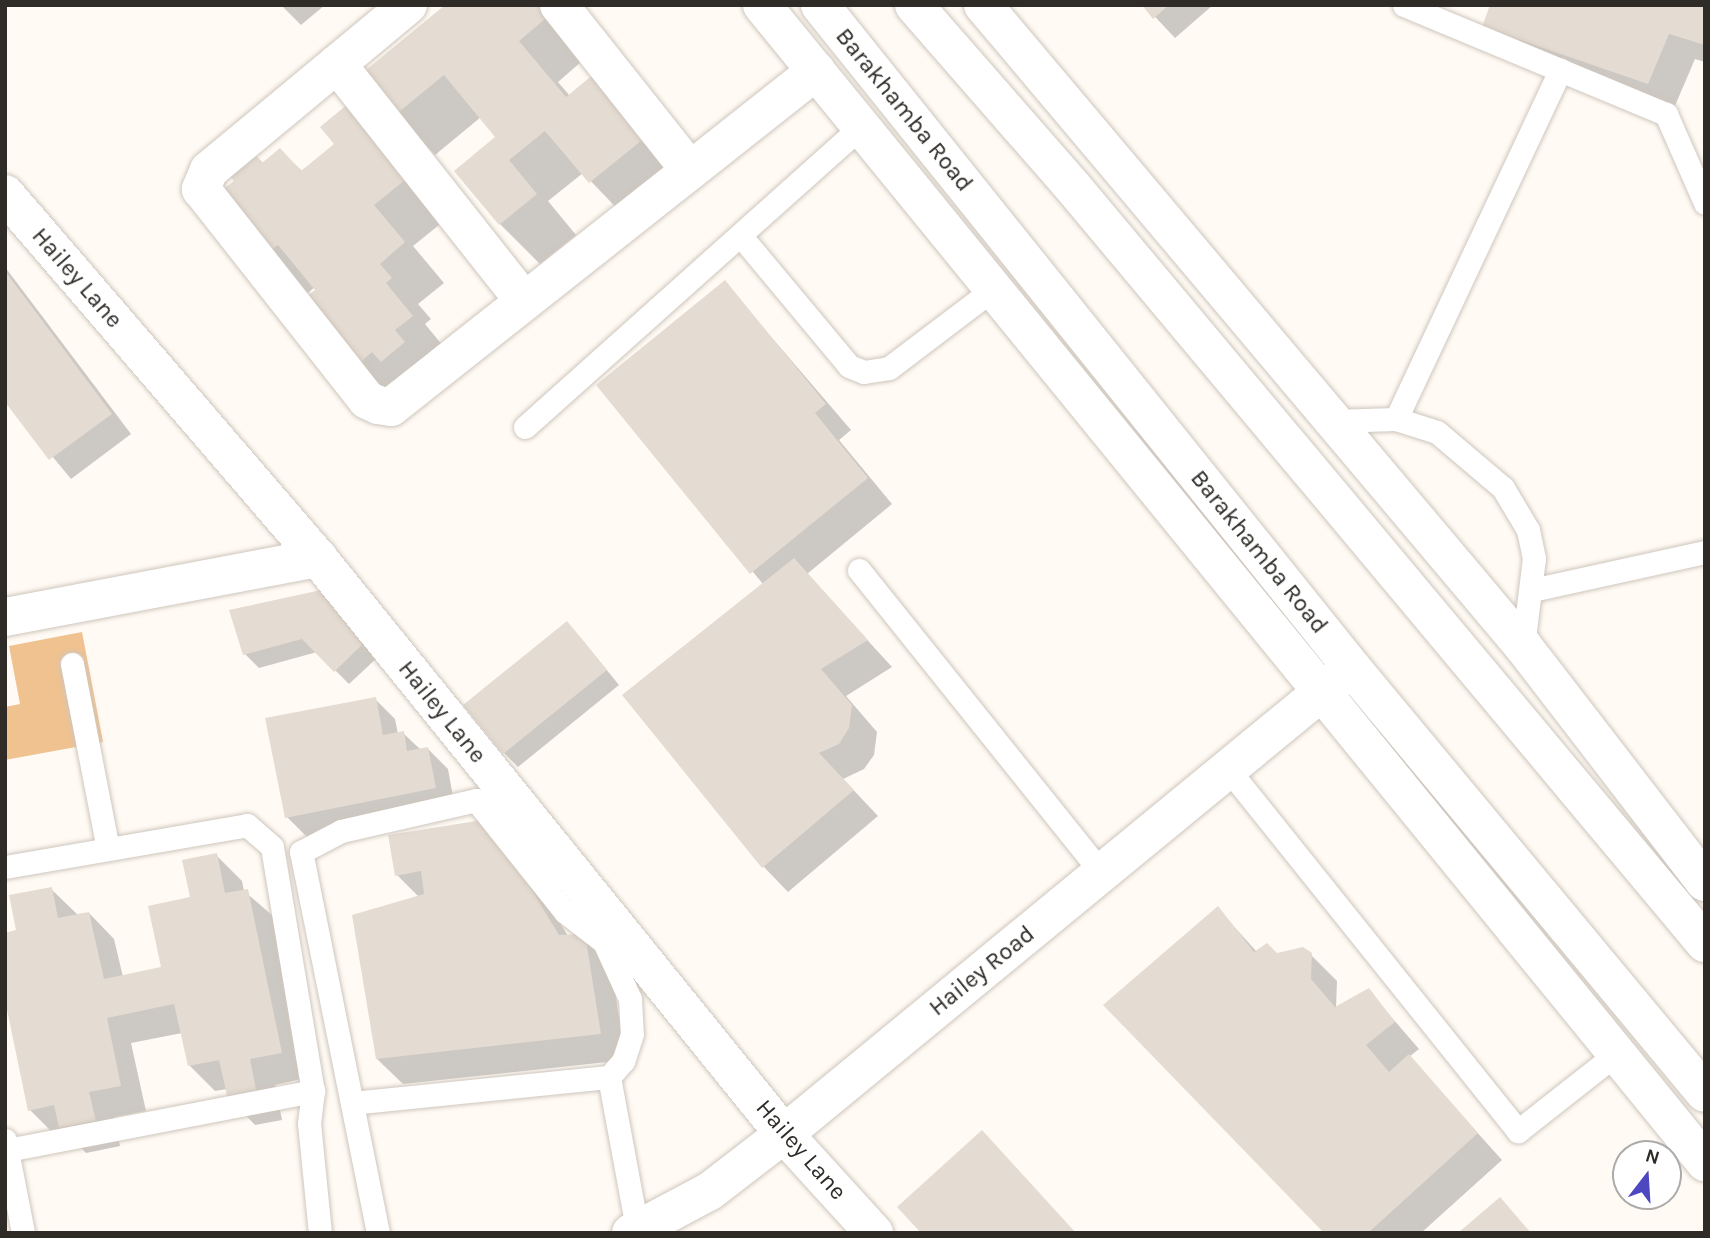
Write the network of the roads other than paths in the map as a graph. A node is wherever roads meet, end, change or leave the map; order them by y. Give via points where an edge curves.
1 (408, 5) edge
2 (559, 5) edge
3 (762, 5) edge
4 (820, 5) edge
5 (914, 5) edge
6 (983, 5) edge
7 (1404, 5) edge
8 (337, 64) junction
9 (1560, 70) junction
10 (816, 71) junction
11 (861, 127) junction
12 (690, 170) junction
13 (5, 194) edge
14 (1705, 203) edge
15 (740, 235) junction
16 (993, 289) junction
17 (524, 301) junction
18 (1396, 419) junction
19 (1332, 421) junction
20 (525, 427) dead end
21 (1705, 552) edge
22 (317, 558) junction
23 (1454, 564) junction
24 (859, 570) dead end
25 (1532, 590) junction
26 (1417, 599) junction
27 (5, 617) edge
28 (1522, 646) junction
29 (72, 664) dead end
30 (1352, 668) junction
31 (1322, 692) junction
32 (1228, 769) junction
33 (108, 849) junction
34 (5, 867) edge
35 (1102, 873) junction
36 (1705, 883) edge
37 (1705, 943) edge
38 (1617, 1053) junction
39 (609, 1077) junction
40 (313, 1091) junction
41 (1705, 1093) edge
42 (352, 1103) junction
43 (784, 1134) junction
44 (6, 1145) edge
45 (1705, 1162) edge
46 (635, 1232) edge
47 (23, 1233) edge
48 (320, 1233) edge
49 (378, 1233) edge
50 (874, 1233) edge

1 - 8 street
2 - 12 street
3 - 10 street
4 - 30 street, Barakhamba Road
5 - 26 street via 1072,186
6 - 19 street
7 - 9 lane
8 - 17 street
8 - 17 street via 209,170 201,189 367,400 391,407
9 - 14 lane via 1666,114
9 - 18 lane
10 - 11 street
10 - 12 street
11 - 15 lane
11 - 16 street
12 - 17 street
13 - 22 street, Hailey Lane
15 - 16 lane via 849,366 864,372 889,368
15 - 20 lane
16 - 31 street
18 - 19 lane
18 - 25 lane via 1437,432 1503,488 1528,530 1534,558
19 - 23 street
21 - 25 lane
22 - 27 street
22 - 43 street, Hailey Lane
23 - 26 street
23 - 28 street
24 - 35 lane
25 - 28 lane
26 - 37 street
28 - 36 street
29 - 33 lane
30 - 31 street, Hailey Road
30 - 41 street, Barakhamba Road
31 - 32 street, Hailey Road
31 - 38 street
32 - 35 street, Hailey Road
32 - 38 lane via 1518,1131
33 - 34 lane
33 - 40 lane via 247,825 272,847
35 - 43 street, Hailey Road
38 - 45 street
39 - 42 lane
39 - 42 lane via 624,1061 632,1034 630,999 604,942 565,912 476,800 341,831 301,852
39 - 46 lane
40 - 44 lane
40 - 48 lane via 309,1123
42 - 49 lane
43 - 46 street, Hailey Road via 710,1191
43 - 50 street, Hailey Lane
44 - 47 lane

